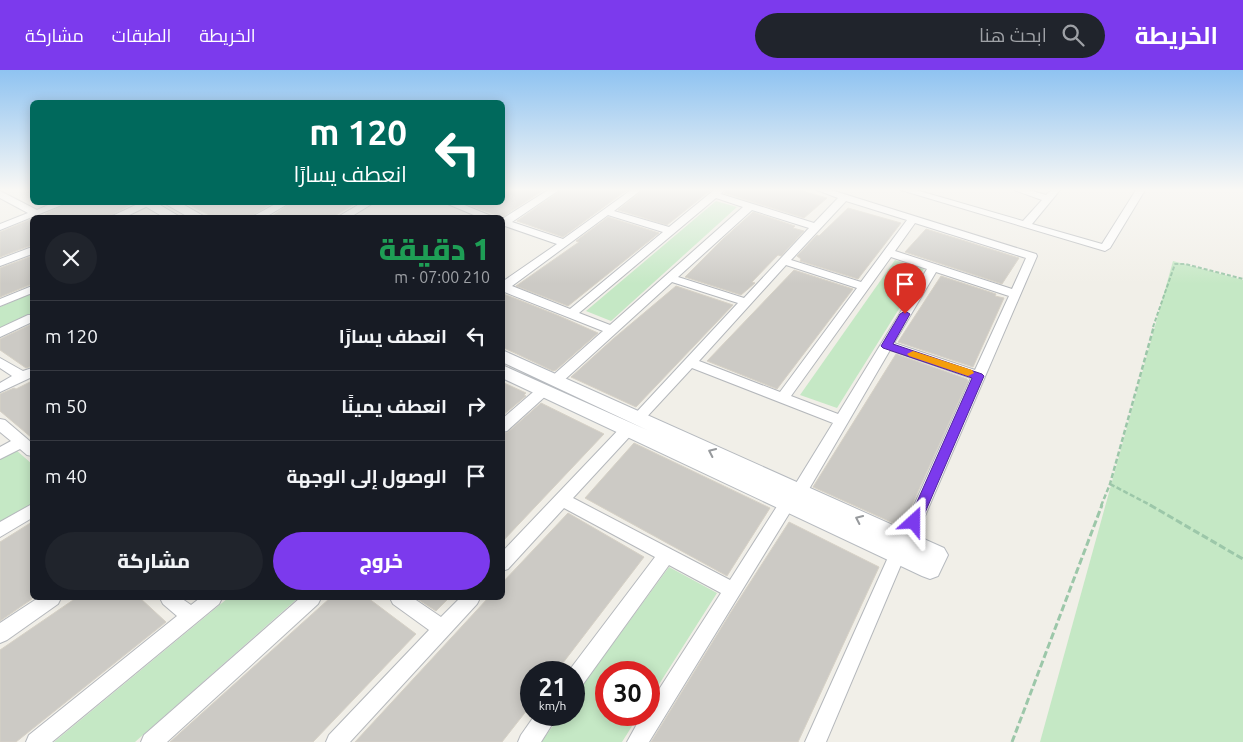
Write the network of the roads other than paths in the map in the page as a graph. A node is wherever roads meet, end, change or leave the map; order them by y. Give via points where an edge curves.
1 (15, 221) edge
2 (594, 221) edge
3 (639, 221) edge
4 (683, 221) edge
5 (733, 221) edge
6 (798, 221) edge
7 (821, 221) edge
8 (911, 221) edge
9 (921, 221) edge
10 (1012, 221) edge
11 (1027, 221) edge
12 (1122, 221) edge
13 (505, 222) edge
14 (1024, 225) junction
15 (0, 227) edge
16 (816, 227) junction
17 (671, 231) junction
18 (565, 243) junction
19 (30, 251) edge
20 (889, 253) junction
21 (784, 261) junction
22 (0, 263) edge
23 (933, 267) junction
24 (670, 278) junction
25 (864, 286) junction
26 (505, 287) edge
27 (505, 289) edge
28 (30, 290) edge
29 (1015, 294) junction
30 (746, 302) junction
31 (0, 304) edge
32 (572, 314) junction
33 (30, 319) edge
34 (612, 330) junction
35 (0, 333) edge
36 (887, 346) junction
37 (505, 357) edge
38 (0, 362) edge
39 (690, 362) junction
40 (505, 372) edge
41 (27, 374) edge
42 (978, 376) junction
43 (550, 385) junction
44 (0, 388) edge
45 (783, 398) junction
46 (842, 421) junction
47 (0, 424) edge
48 (505, 424) edge
49 (633, 424) junction
50 (27, 446) edge
51 (0, 454) edge
52 (793, 498) junction
53 (563, 500) junction
54 (30, 511) edge
55 (0, 530) edge
56 (902, 547) junction
57 (666, 555) junction
58 (505, 561) edge
59 (732, 590) junction
60 (49, 600) edge
61 (171, 600) edge
62 (210, 600) edge
63 (310, 600) edge
64 (402, 600) edge
65 (469, 600) edge
66 (190, 616) junction
67 (442, 628) junction
68 (0, 634) edge
69 (585, 665) edge
70 (540, 726) edge
71 (36, 742) edge
72 (151, 742) edge
73 (336, 742) edge
74 (528, 742) edge
75 (636, 742) edge
76 (814, 742) edge

1 - 15 street
2 - 18 street
3 - 17 street
4 - 17 street
5 - 24 street
6 - 16 street
7 - 16 street
8 - 20 street
9 - 29 street via 1032,256
10 - 14 street
11 - 14 street
12 - 14 street via 1105,248
13 - 18 street
16 - 21 street
17 - 32 street
18 - 26 street
19 - 22 street
20 - 23 street
20 - 25 street
21 - 25 street
21 - 30 street
23 - 29 street
23 - 36 street
24 - 30 street
24 - 34 street
25 - 45 street
27 - 32 street
28 - 31 street
29 - 42 street
30 - 39 street
32 - 34 street
33 - 35 street
34 - 43 street
36 - 42 street
36 - 46 street
37 - 43 street
38 - 41 street
39 - 45 street
39 - 49 street
40 - 43 street
41 - 44 street
42 - 56 street
43 - 48 street
43 - 49 street
45 - 46 street
46 - 52 street
47 - 50 street
49 - 52 street
49 - 53 street
50 - 51 street
52 - 56 street
52 - 59 street
53 - 57 street
53 - 58 street
54 - 55 street
56 - 76 street
57 - 59 street
57 - 69 street
59 - 75 street
60 - 68 street
61 - 66 street
62 - 66 street
63 - 72 street
64 - 67 street
65 - 67 street
66 - 71 street
67 - 73 street
70 - 74 street

